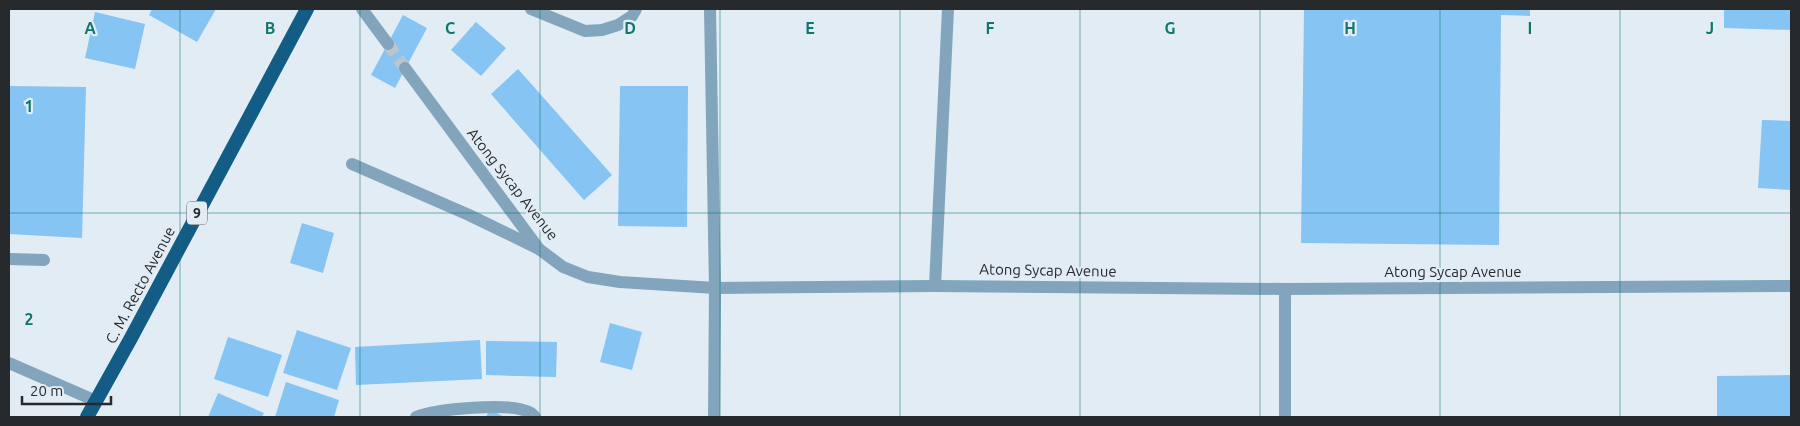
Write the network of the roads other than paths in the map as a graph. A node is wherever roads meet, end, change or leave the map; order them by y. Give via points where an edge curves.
1 (306, 9) edge
2 (362, 9) edge
3 (531, 9) edge
4 (636, 9) edge
5 (710, 9) edge
6 (948, 9) edge
7 (388, 44) tunnel mouth
8 (405, 68) tunnel mouth
9 (352, 164) dead end
10 (540, 249) junction
11 (9, 259) edge
12 (44, 260) dead end
13 (935, 286) junction
14 (1791, 286) edge
15 (715, 288) junction
16 (1284, 289) junction
17 (9, 363) edge
18 (96, 401) junction
19 (87, 417) edge
20 (416, 417) edge
21 (535, 417) edge
22 (714, 417) edge
23 (1285, 417) edge

1 - 18 highway, C. M. Recto Avenue / 9
2 - 7 street
3 - 4 street via 585,32 618,25 632,16
5 - 15 street
6 - 13 street
8 - 10 street, Atong Sycap Avenue
9 - 10 street
10 - 15 street, Atong Sycap Avenue via 563,267 588,277
11 - 12 street
13 - 15 street, Atong Sycap Avenue
13 - 16 street, Atong Sycap Avenue
14 - 16 street, Atong Sycap Avenue
15 - 22 street
16 - 23 street
17 - 18 street
18 - 19 highway, C. M. Recto Avenue / 9
20 - 21 street via 503,407 529,412

